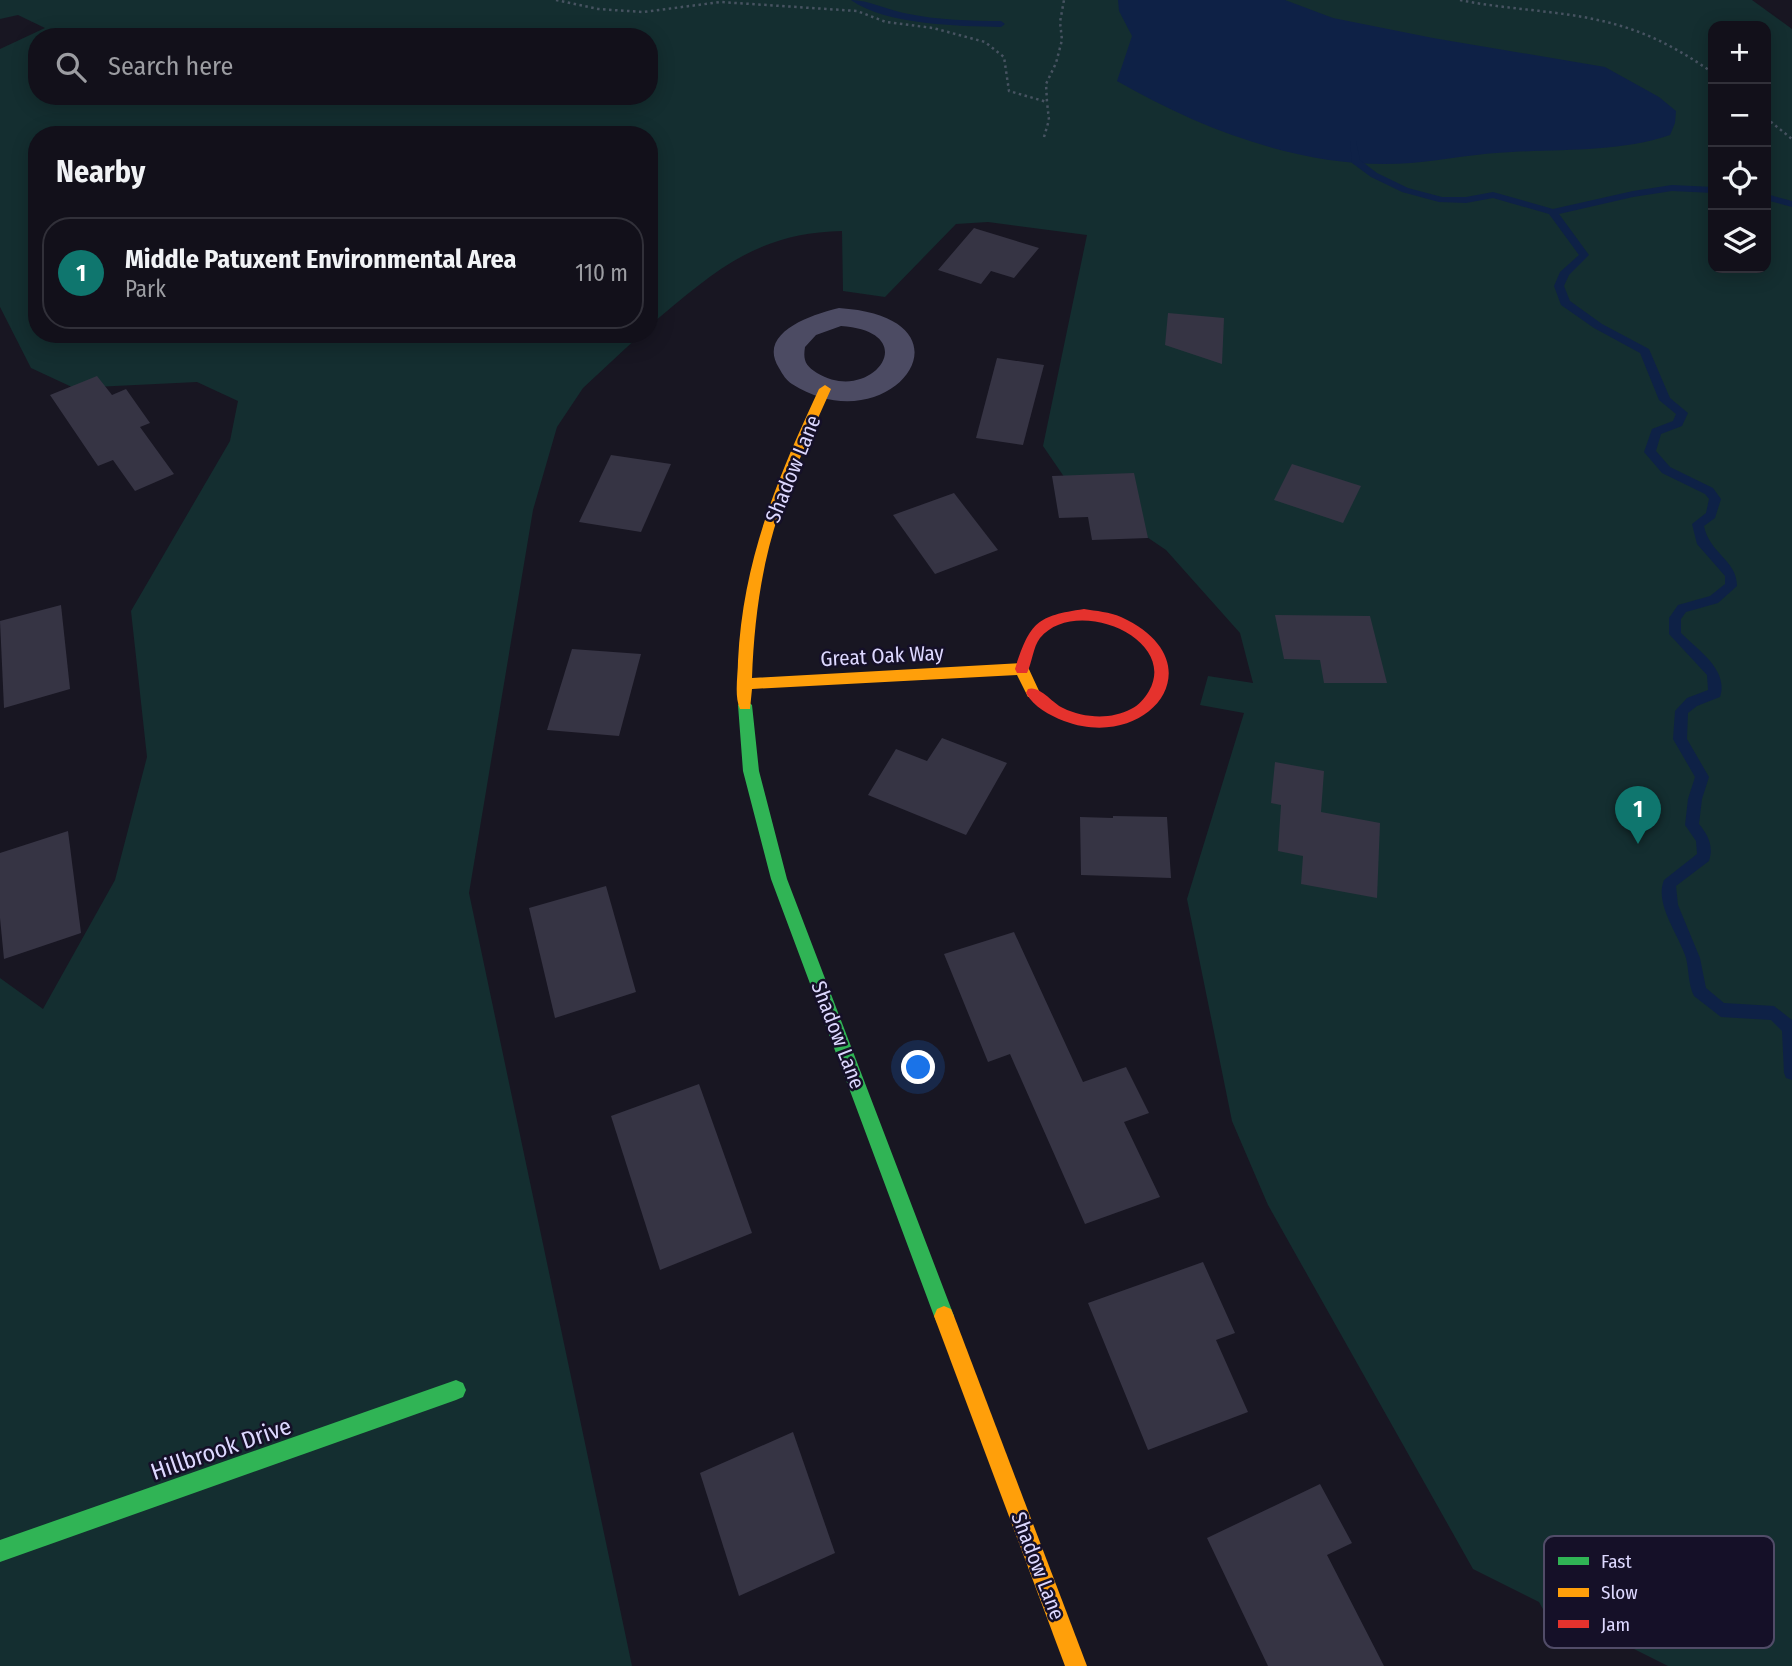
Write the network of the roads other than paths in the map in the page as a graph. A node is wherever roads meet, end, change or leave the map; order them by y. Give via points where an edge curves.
1 (825, 389) dead end
2 (1021, 669) junction
3 (746, 684) junction
4 (456, 1390) dead end
5 (0, 1551) edge
6 (1076, 1666) edge

1 - 3 street, Shadow Lane via 777,499 760,558 750,613
2 - 2 street via 1030,690 1050,709 1097,722 1143,709 1156,696 1164,666 1142,631 1116,618 1090,613 1060,617 1039,629 1025,647
2 - 3 street, Great Oak Way
3 - 6 street, Shadow Lane via 748,753 779,879
4 - 5 street, Hillbrook Drive

